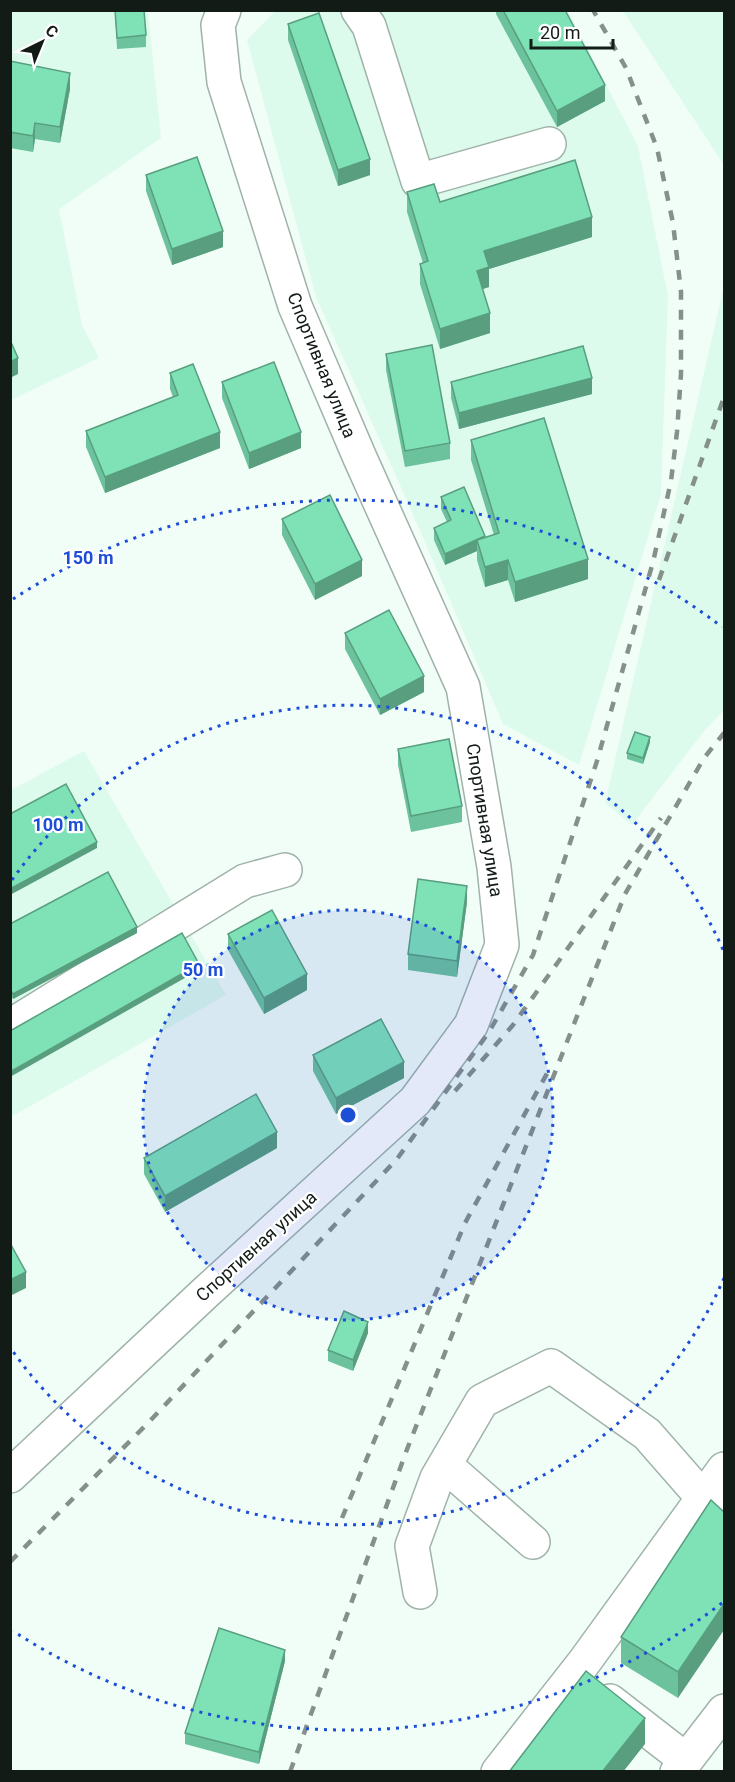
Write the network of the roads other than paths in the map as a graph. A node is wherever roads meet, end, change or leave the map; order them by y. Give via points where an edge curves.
1 (224, 10) edge
2 (358, 10) edge
3 (549, 144) dead end
4 (285, 870) dead end
5 (10, 1026) edge
6 (445, 1465) junction
7 (724, 1469) edge
8 (10, 1476) edge
9 (702, 1497) junction
10 (724, 1522) edge
11 (533, 1542) dead end
12 (420, 1592) dead end
13 (575, 1674) junction
14 (724, 1711) edge
15 (682, 1766) edge
16 (498, 1772) edge

1 - 8 street, Спортивная улица via 218,25 224,82 296,306 464,687 495,867 502,945 471,1025 415,1101
2 - 3 street via 369,26 418,181
4 - 5 street via 245,881
6 - 9 street via 482,1401 551,1366 647,1434
6 - 11 street
6 - 12 street via 412,1546
7 - 9 street
9 - 10 street
9 - 13 street
13 - 15 street
13 - 16 street
14 - 15 street

